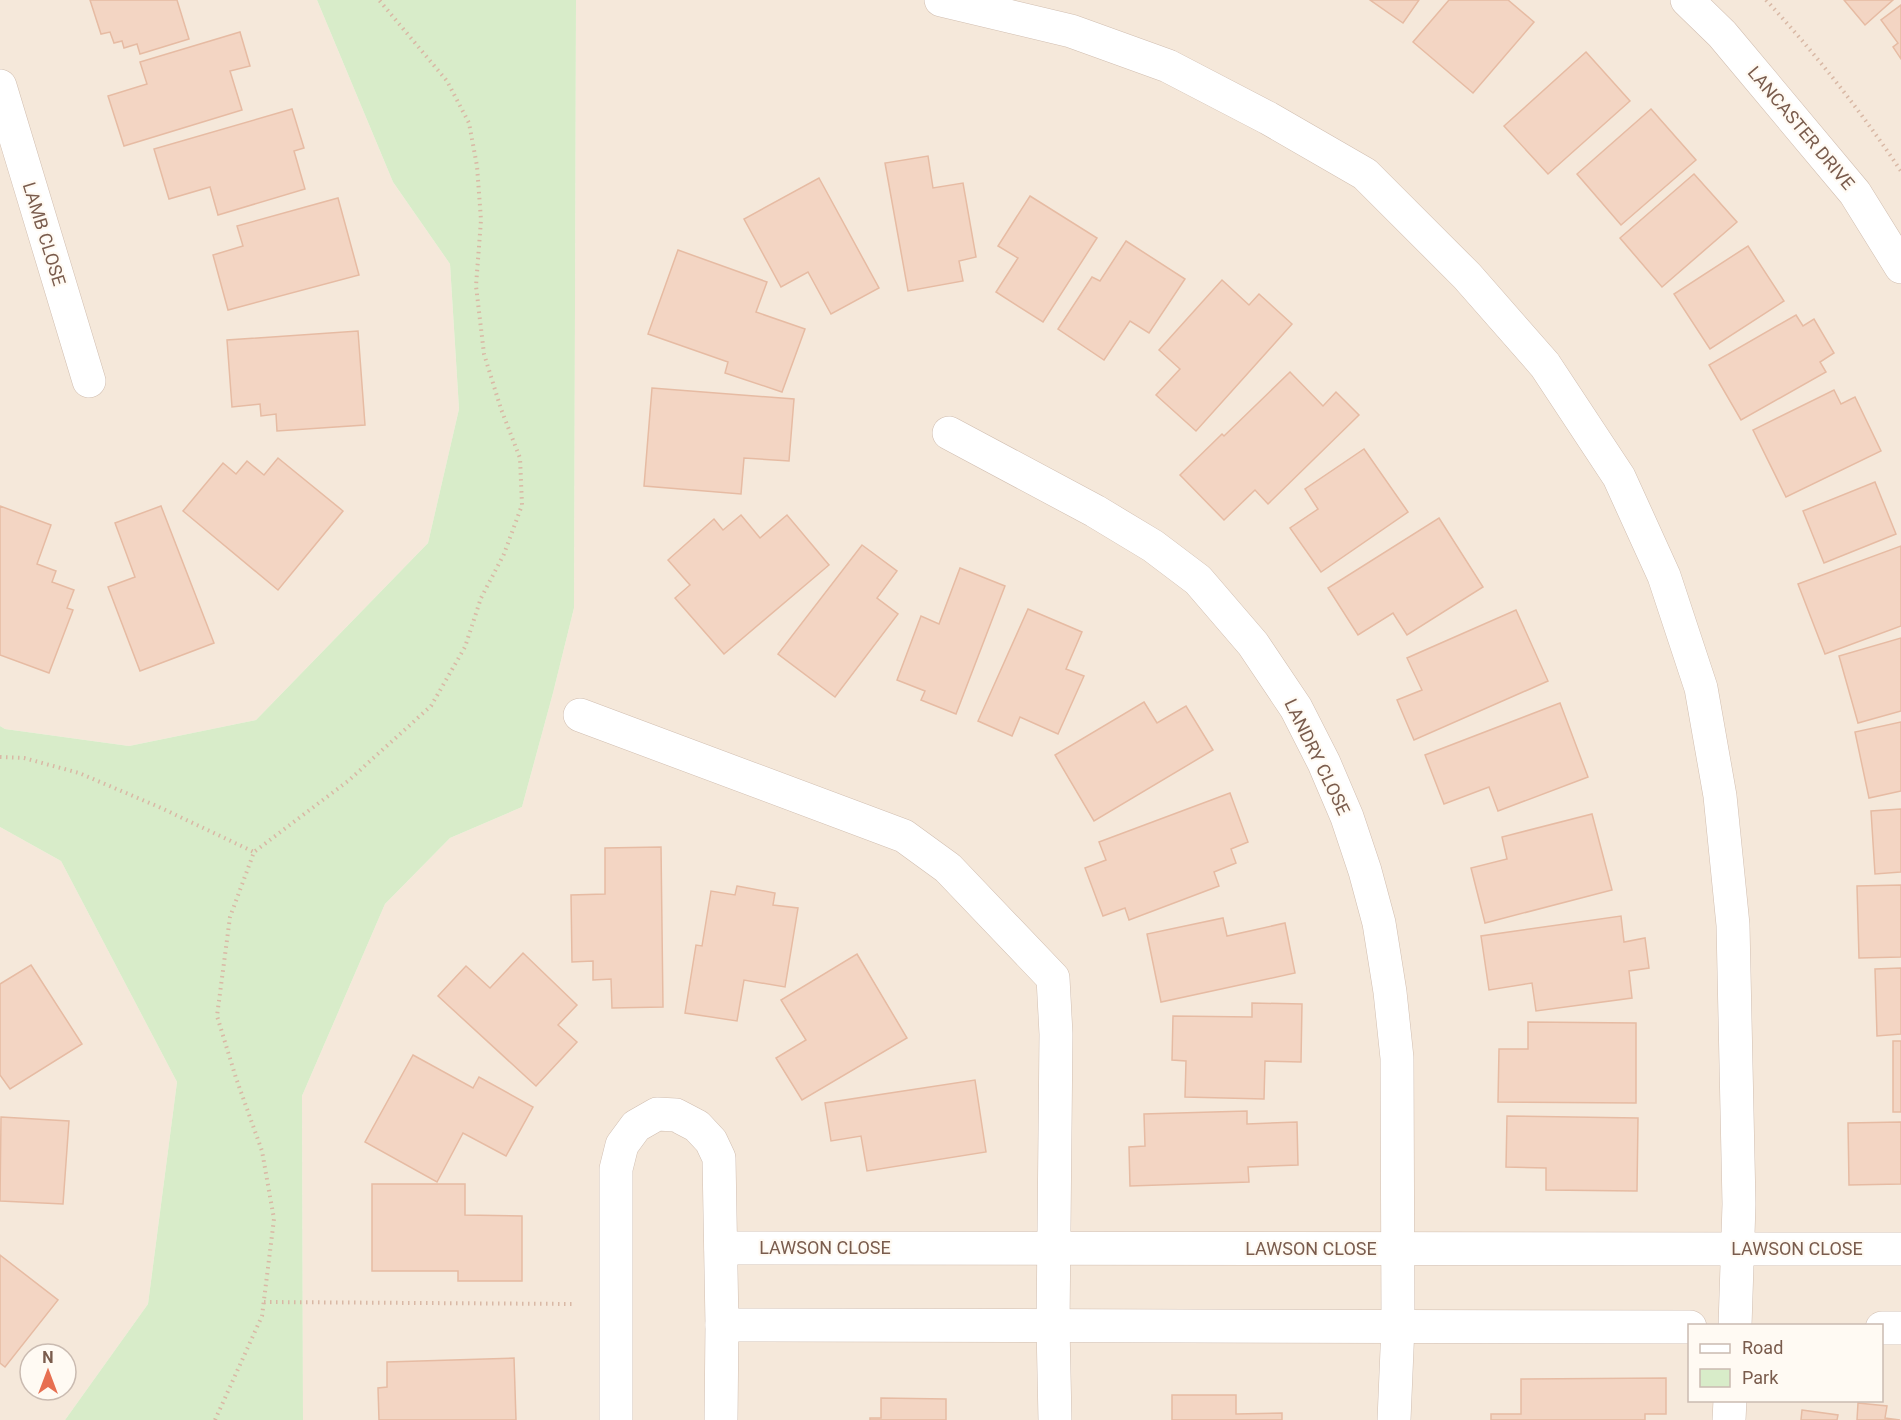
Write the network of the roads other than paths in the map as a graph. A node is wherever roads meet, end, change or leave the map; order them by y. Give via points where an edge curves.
1 (941, 0) edge
2 (1687, 0) edge
3 (0, 86) edge
4 (1901, 267) edge
5 (89, 381) dead end
6 (950, 433) dead end
7 (580, 715) dead end
8 (721, 1248) junction
9 (1054, 1249) junction
10 (1398, 1249) junction
11 (1738, 1249) junction
12 (1901, 1249) edge
13 (1735, 1324) edge
14 (722, 1325) junction
15 (1053, 1326) junction
16 (1398, 1326) junction
17 (1688, 1327) edge
18 (1883, 1328) edge
19 (1901, 1328) edge
20 (1730, 1402) edge
21 (616, 1420) edge
22 (721, 1420) edge
23 (1056, 1420) edge
24 (1394, 1420) edge
25 (1729, 1420) edge

1 - 11 street via 1071,31 1168,66 1365,174 1467,276 1545,366 1619,477 1664,576 1701,688 1720,796 1733,925
2 - 4 street, LANCASTER DRIVE via 1722,34 1855,194
3 - 5 street, LAMB CLOSE
6 - 10 street, LANDRY CLOSE via 1095,511 1153,546 1198,580 1253,644 1296,708 1347,817 1379,924 1396,1058
7 - 9 street via 904,836 948,868 1053,978
8 - 9 street, LAWSON CLOSE
8 - 14 street
8 - 21 street via 719,1158 711,1140 697,1126 676,1115 657,1114 636,1126 622,1145 616,1169
9 - 10 street, LAWSON CLOSE
9 - 15 street
10 - 11 street, LAWSON CLOSE
10 - 16 street, LANDRY CLOSE
11 - 12 street, LAWSON CLOSE
11 - 13 street
14 - 15 street
14 - 22 street
15 - 16 street
15 - 23 street
16 - 17 street
16 - 24 street, LANDRY CLOSE
18 - 19 street
20 - 25 street

